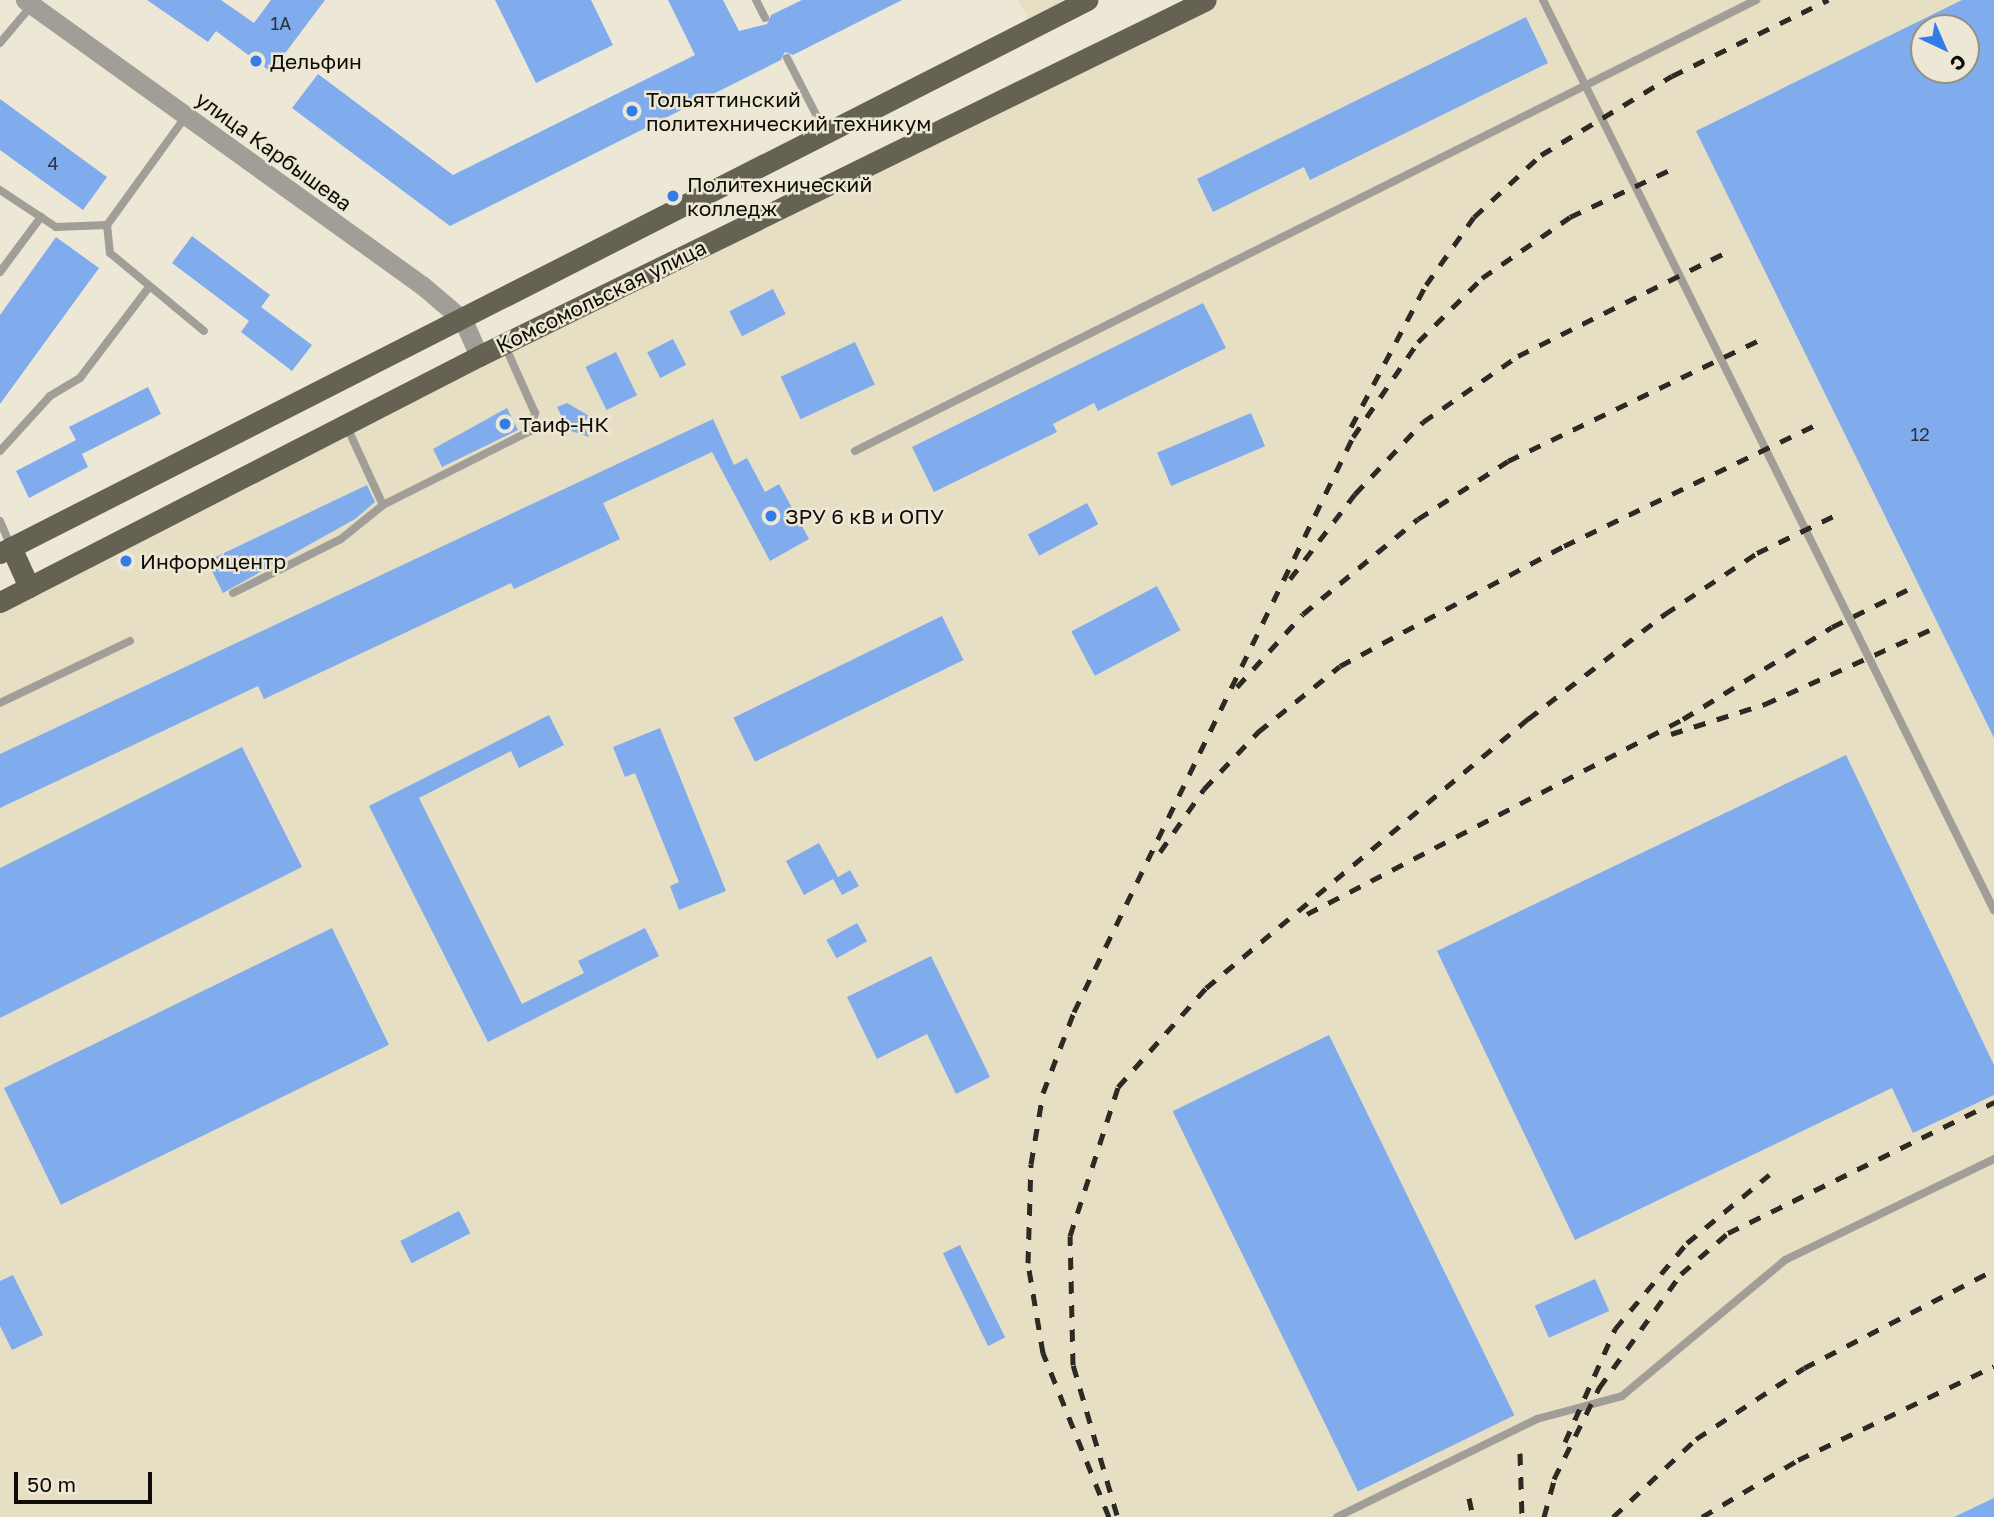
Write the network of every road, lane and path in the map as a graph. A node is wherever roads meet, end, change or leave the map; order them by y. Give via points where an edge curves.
1 (756, 0) edge
2 (1087, 0) edge
3 (1206, 0) edge
4 (1543, 0) edge
5 (1756, 0) edge
6 (27, 1) edge
7 (765, 18) dead end
8 (0, 43) edge
9 (787, 58) dead end
10 (1587, 82) junction
11 (186, 116) junction
12 (824, 130) junction
13 (0, 190) edge
14 (41, 217) junction
15 (107, 225) junction
16 (0, 272) edge
17 (149, 287) junction
18 (463, 320) junction
19 (204, 331) dead end
20 (504, 343) junction
21 (479, 356) junction
22 (345, 424) junction
23 (0, 452) edge
24 (855, 452) dead end
25 (383, 505) junction
26 (0, 521) edge
27 (6, 550) edge
28 (29, 587) junction
29 (233, 593) dead end
30 (0, 602) edge
31 (130, 641) dead end
32 (0, 703) edge
33 (1994, 910) edge
34 (1994, 1159) edge
35 (1337, 1517) edge

1 - 7 lane
2 - 12 main road, Комсомольская улица
3 - 20 main road, Комсомольская улица
4 - 10 lane
5 - 10 lane
6 - 8 lane
6 - 11 street, улица Карбышева
9 - 12 lane
10 - 24 lane
10 - 33 lane
11 - 15 lane
11 - 18 street, улица Карбышева
12 - 18 main road, Комсомольская улица
13 - 14 lane
14 - 15 lane via 56,227
14 - 16 lane
15 - 17 lane via 110,253
17 - 19 lane
17 - 23 lane via 80,378 50,396
18 - 21 street, улица Карбышева
18 - 27 main road, Комсомольская улица
20 - 21 main road, Комсомольская улица
20 - 25 lane via 535,413 530,431
21 - 22 main road, Комсомольская улица
22 - 25 lane
22 - 28 main road, Комсомольская улица
25 - 29 lane via 341,539
26 - 27 lane
27 - 28 main road
28 - 30 main road, Комсомольская улица
31 - 32 lane
34 - 35 lane via 1785,1260 1622,1396 1537,1419

